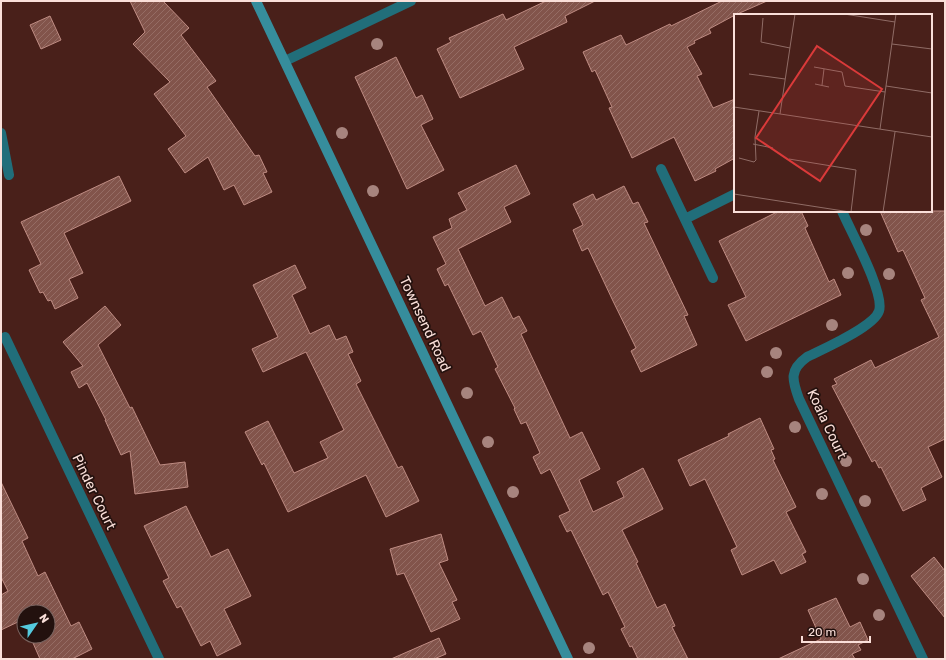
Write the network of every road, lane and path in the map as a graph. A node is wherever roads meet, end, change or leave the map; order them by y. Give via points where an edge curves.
1 (256, 1) edge
2 (411, 1) edge
3 (285, 61) junction
4 (1, 134) edge
5 (661, 169) dead end
6 (9, 175) dead end
7 (734, 194) edge
8 (842, 212) edge
9 (685, 219) junction
10 (713, 278) dead end
11 (5, 337) dead end
12 (159, 659) edge
13 (568, 659) edge
14 (923, 659) edge

1 - 3 main road, Townsend Road
2 - 3 street
3 - 13 main road, Townsend Road
4 - 6 street
5 - 9 street
7 - 9 street
8 - 14 street, Koala Court via 874,282 879,311 862,328 799,363 794,371 793,385
9 - 10 street
11 - 12 street, Pinder Court

